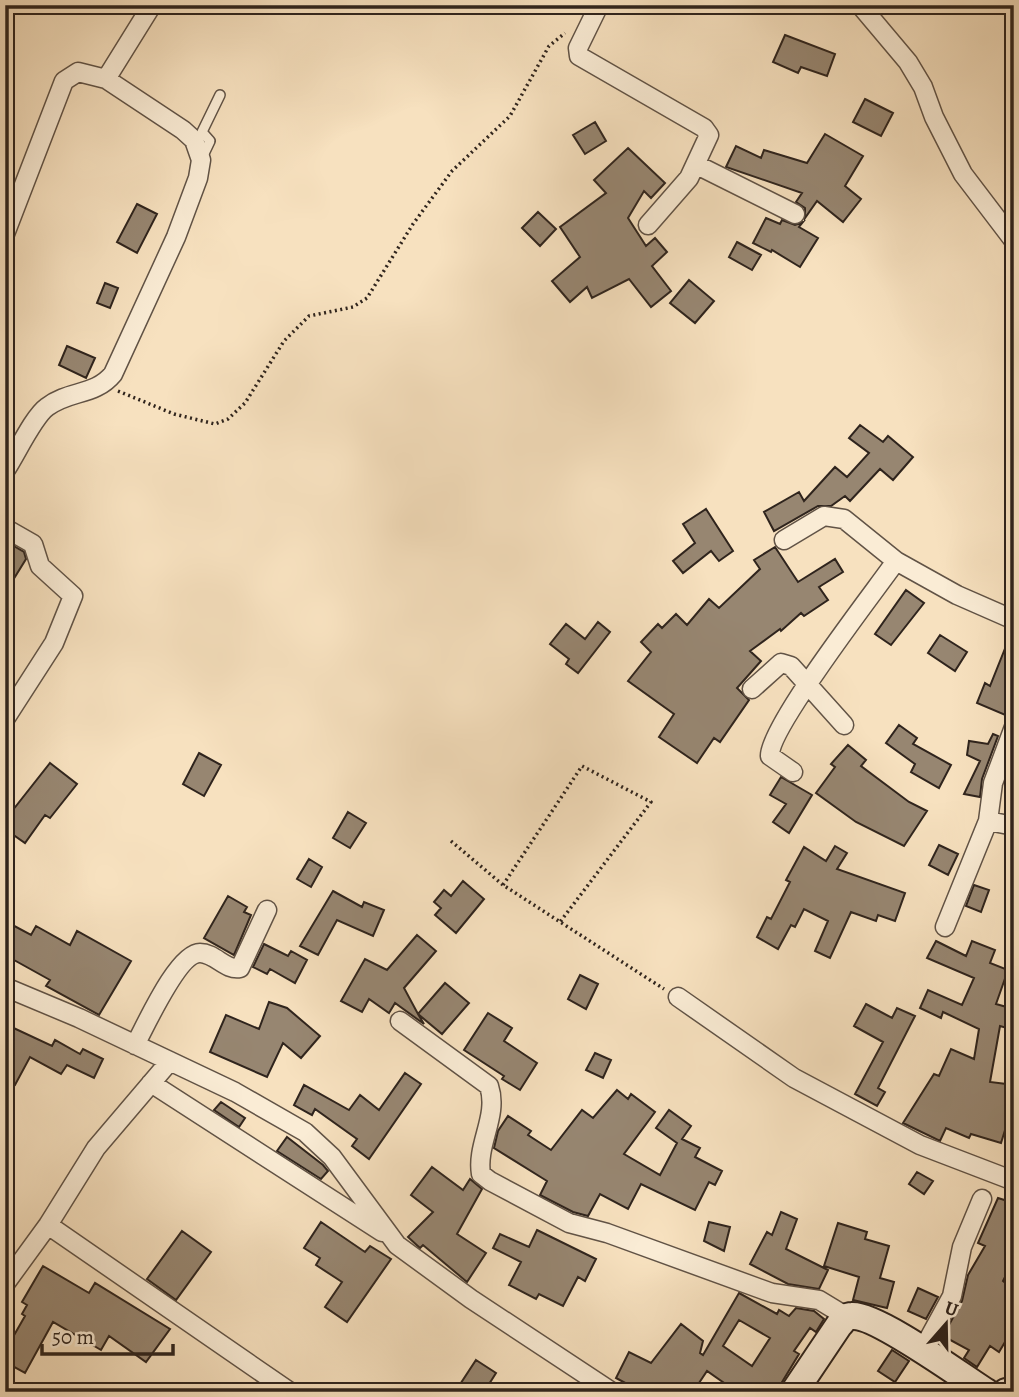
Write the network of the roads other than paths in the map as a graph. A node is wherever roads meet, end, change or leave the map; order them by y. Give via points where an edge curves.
1 (152, 5) edge
2 (599, 5) edge
3 (860, 5) edge
4 (106, 79) junction
5 (220, 95) dead end
6 (201, 160) junction
7 (697, 165) junction
8 (794, 214) dead end
9 (648, 225) dead end
10 (5, 234) edge
11 (1014, 241) edge
12 (5, 471) edge
13 (5, 528) edge
14 (784, 540) dead end
15 (896, 561) junction
16 (1014, 620) edge
17 (809, 682) junction
18 (751, 689) dead end
19 (5, 719) edge
20 (844, 725) dead end
21 (1014, 727) edge
22 (793, 772) dead end
23 (988, 821) junction
24 (1014, 826) edge
25 (267, 910) dead end
26 (945, 927) dead end
27 (5, 987) edge
28 (678, 997) road end
29 (400, 1021) dead end
30 (135, 1045) junction
31 (170, 1061) junction
32 (151, 1083) junction
33 (1014, 1181) edge
34 (982, 1199) dead end
35 (48, 1225) junction
36 (391, 1238) junction
37 (5, 1284) edge
38 (847, 1317) junction
39 (922, 1351) junction
40 (1014, 1390) edge
41 (290, 1392) edge
42 (612, 1392) edge
43 (794, 1392) edge
44 (986, 1392) edge
45 (1006, 1392) edge

1 - 4 street
2 - 7 street via 578,48 579,56 704,128 708,140
3 - 11 street via 908,62 963,174
4 - 6 street via 183,130 194,140
4 - 10 street via 78,72 64,81
5 - 6 lane via 202,132 210,141
6 - 12 street via 176,237 113,374 104,385 65,395 43,409
7 - 8 street
7 - 9 street
13 - 19 street via 33,544 40,566 74,596 54,643
14 - 15 street via 810,522 835,516 854,524
15 - 16 street
15 - 17 street
17 - 18 street via 781,663
17 - 20 street
17 - 22 street via 770,751
21 - 23 street via 993,783
23 - 24 street
23 - 26 street
25 - 30 street via 240,968 208,954 197,953 183,961
27 - 30 street
28 - 33 street via 794,1078 920,1145
29 - 38 street via 489,1086 492,1111 479,1163 481,1174 490,1181 569,1223 772,1293 819,1300
30 - 31 street
31 - 32 street
31 - 36 street via 305,1132 338,1164
32 - 35 street via 96,1148
32 - 36 street
34 - 39 street via 962,1247 952,1296
35 - 37 street
35 - 41 street
36 - 42 street via 471,1299
38 - 39 main road via 866,1318
38 - 43 main road
39 - 44 main road
40 - 45 main road

